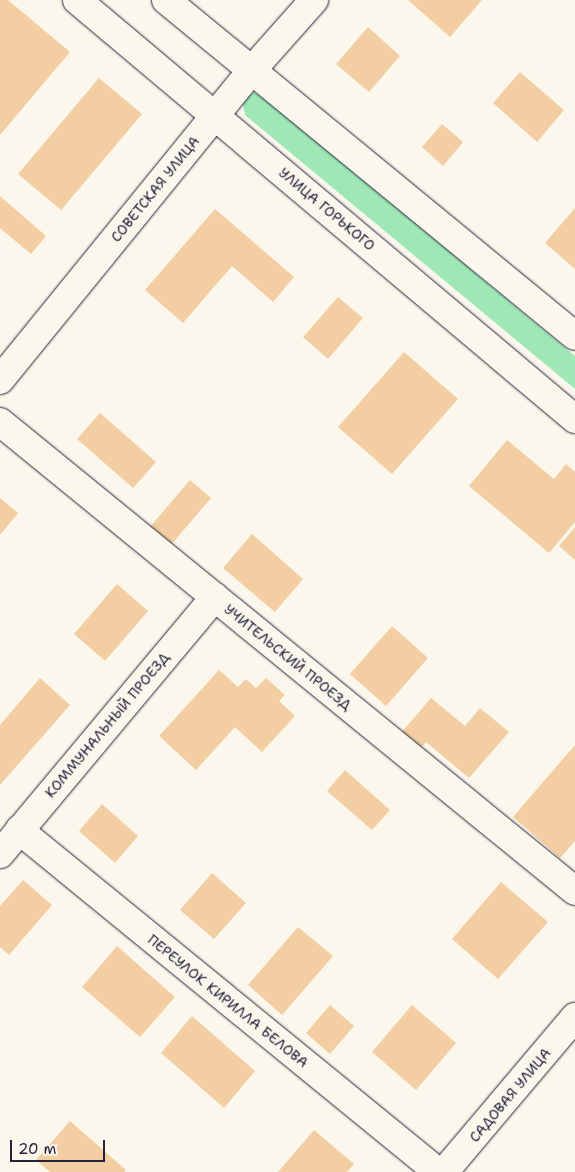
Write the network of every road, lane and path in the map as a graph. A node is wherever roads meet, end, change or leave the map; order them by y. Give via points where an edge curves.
1 (77, 0) edge
2 (166, 0) edge
3 (314, 0) edge
4 (251, 71) junction
5 (216, 114) junction
6 (575, 336) edge
7 (0, 380) edge
8 (575, 419) edge
9 (0, 422) edge
10 (215, 597) junction
11 (19, 830) junction
12 (0, 854) edge
13 (575, 891) edge
14 (575, 1018) edge
15 (438, 1172) edge
16 (444, 1172) edge

1 - 5 street, УЛИЦА ГОРЬКОГО
2 - 4 street
3 - 4 street, СОВЕТСКАЯ УЛИЦА
4 - 5 street, СОВЕТСКАЯ УЛИЦА
4 - 6 street
5 - 7 street, СОВЕТСКАЯ УЛИЦА
5 - 8 street, УЛИЦА ГОРЬКОГО
9 - 10 street, УЧИТЕЛЬСКИЙ ПРОЕЗД
10 - 11 street, КОММУНАЛЬНЫЙ ПРОЕЗД
10 - 13 street, УЧИТЕЛЬСКИЙ ПРОЕЗД
11 - 12 street, КОММУНАЛЬНЫЙ ПРОЕЗД
11 - 15 street, ПЕРЕУЛОК КИРИЛЛА БЕЛОВА
14 - 16 street, САДОВАЯ УЛИЦА

